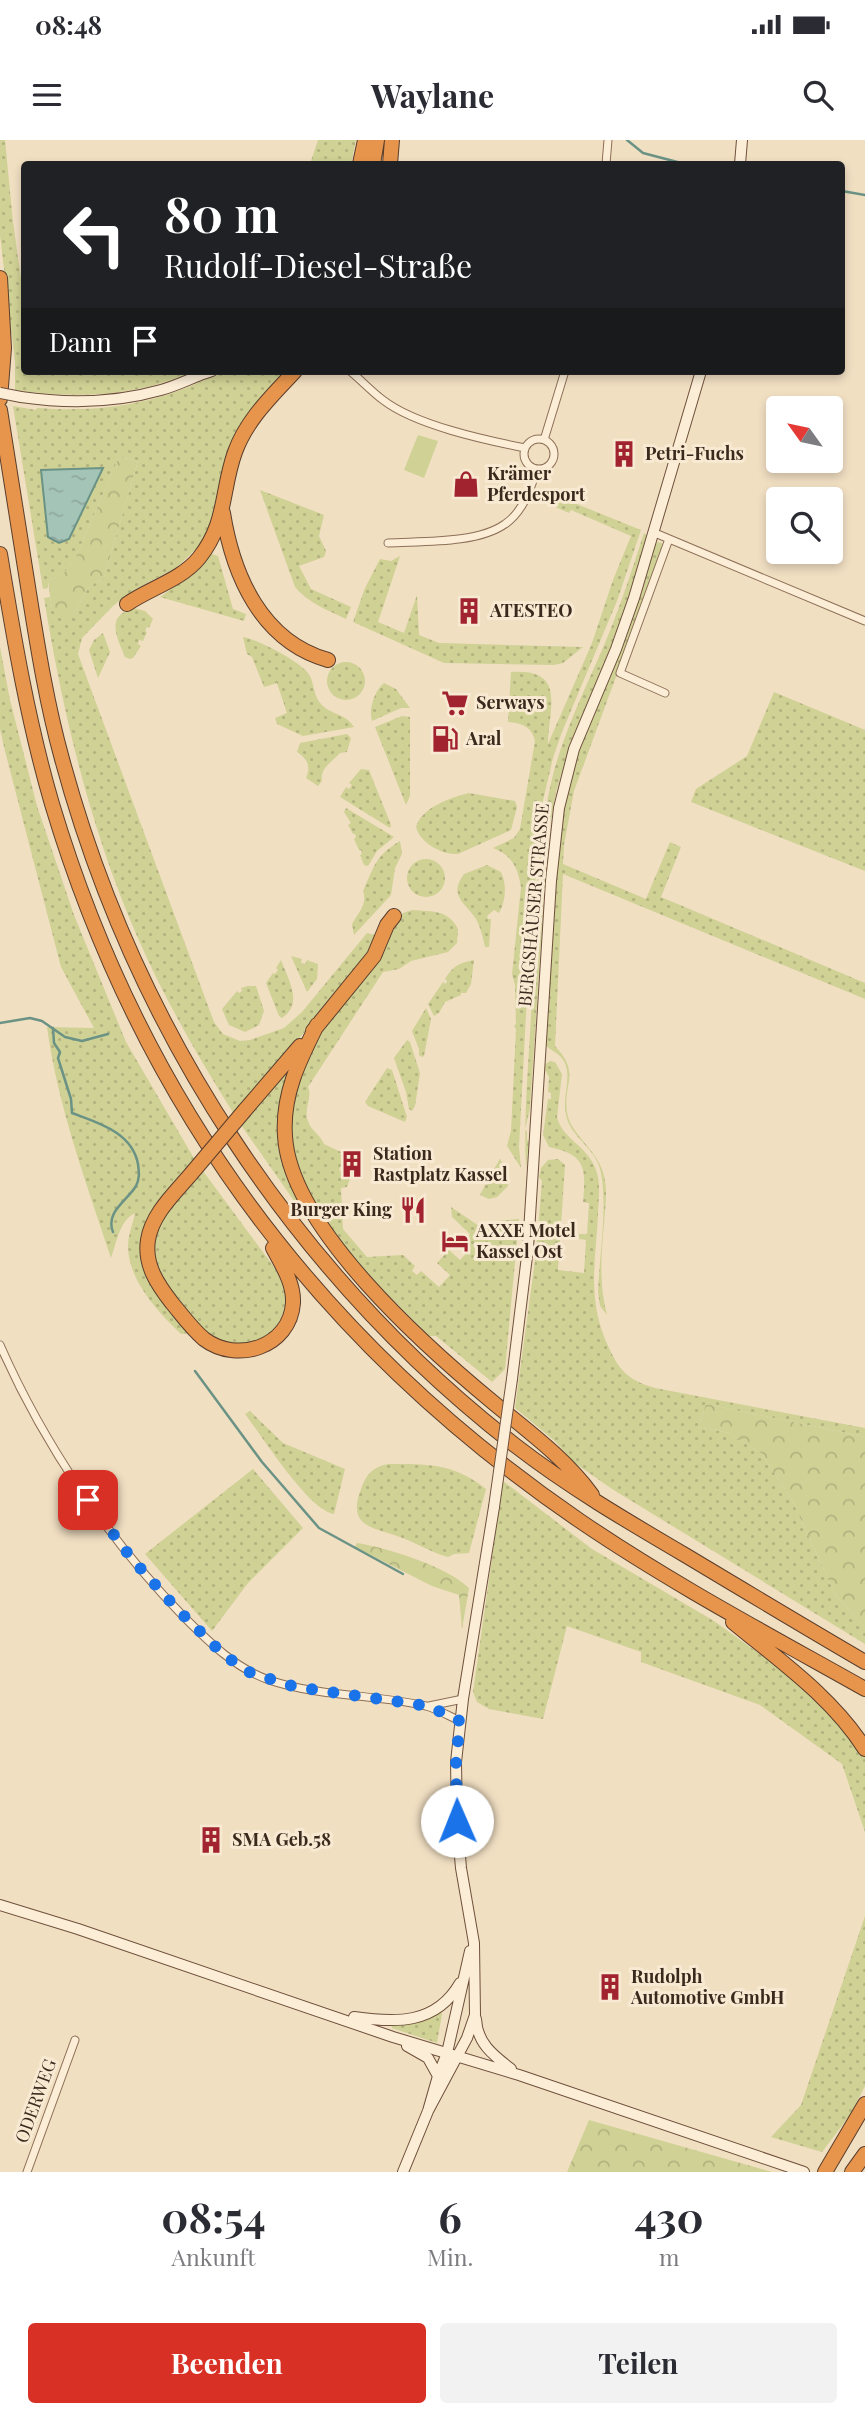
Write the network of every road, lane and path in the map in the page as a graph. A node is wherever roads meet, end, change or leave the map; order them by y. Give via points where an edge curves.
1 (365, 140) edge
2 (377, 140) edge
3 (391, 140) edge
4 (608, 140) edge
5 (742, 140) edge
6 (361, 161) edge
7 (374, 161) edge
8 (390, 161) edge
9 (606, 161) edge
10 (740, 161) edge
11 (0, 278) edge
12 (200, 375) edge
13 (291, 375) edge
14 (354, 375) edge
15 (564, 375) edge
16 (700, 375) edge
17 (0, 393) edge
18 (0, 399) edge
19 (0, 410) edge
20 (544, 440) junction
21 (526, 448) junction
22 (537, 469) junction
23 (223, 512) junction
24 (655, 533) junction
25 (669, 539) junction
26 (388, 543) dead end
27 (0, 554) edge
28 (127, 604) dead end
29 (865, 621) edge
30 (328, 660) dead end
31 (665, 693) dead end
32 (394, 916) dead end
33 (317, 1025) junction
34 (260, 1222) junction
35 (0, 1345) edge
36 (599, 1504) junction
37 (705, 1599) junction
38 (865, 1662) edge
39 (865, 1689) edge
40 (463, 1699) junction
41 (428, 1706) junction
42 (460, 1721) junction
43 (865, 1749) edge
44 (0, 1905) edge
45 (471, 1928) junction
46 (463, 1977) junction
47 (331, 2014) junction
48 (475, 2015) junction
49 (393, 2037) junction
50 (75, 2040) dead end
51 (452, 2055) junction
52 (519, 2075) junction
53 (438, 2076) junction
54 (865, 2104) edge
55 (428, 2111) junction
56 (865, 2154) edge
57 (27, 2172) edge
58 (403, 2172) edge
59 (804, 2172) edge
60 (825, 2172) edge
61 (852, 2172) edge

1 - 6 highway
2 - 7 highway
3 - 8 highway
4 - 9 street
5 - 10 main road
11 - 18 highway via 4,348
12 - 17 main road, bridge via 121,399 86,402
13 - 23 highway via 241,438
14 - 21 street via 402,412
15 - 20 street
16 - 24 main road, BERGSHÄUSER STRASSE
19 - 36 highway via 61,758 108,899 175,1044 260,1179 370,1313 431,1375 505,1437
20 - 21 street via 531,441
20 - 22 street via 553,450 553,458 545,468
21 - 22 street via 526,461
22 - 26 street via 525,500 505,524 461,538
23 - 28 highway via 207,546 188,569
23 - 30 highway via 232,559 250,598 279,632
24 - 25 street
24 - 40 main road, BERGSHÄUSER STRASSE, bridge via 616,649 574,750 559,808 527,1259
25 - 29 street
25 - 31 street via 620,673
27 - 34 highway via 28,713 52,804 88,909 130,1009 169,1084
32 - 33 highway via 374,956
33 - 34 highway, bridge via 156,1217 148,1239 148,1261 164,1293 205,1340 230,1351 267,1345 283,1329 292,1310 289,1278
33 - 36 highway via 291,1082 285,1128 290,1165 311,1212 358,1272 414,1331 547,1447
34 - 37 highway via 368,1343 458,1428 578,1520
35 - 41 street via 42,1428 88,1500 148,1578 225,1656 251,1673 281,1684
36 - 38 highway
37 - 39 highway
37 - 43 highway via 821,1695
40 - 41 street
40 - 42 main road, BERGSHÄUSER STRASSE
41 - 42 street
42 - 45 main road, BERGSHÄUSER STRASSE via 457,1821
44 - 47 main road
45 - 46 main road
45 - 48 main road
46 - 47 main road via 440,2004 408,2020 383,2022
46 - 51 main road
47 - 49 main road
48 - 51 main road
48 - 52 main road via 482,2042
49 - 51 main road
49 - 53 main road via 428,2059
50 - 57 street, ODERWEG
51 - 52 main road
51 - 53 main road
51 - 55 main road
52 - 59 main road
53 - 55 main road
54 - 60 highway
55 - 58 main road
56 - 61 highway

